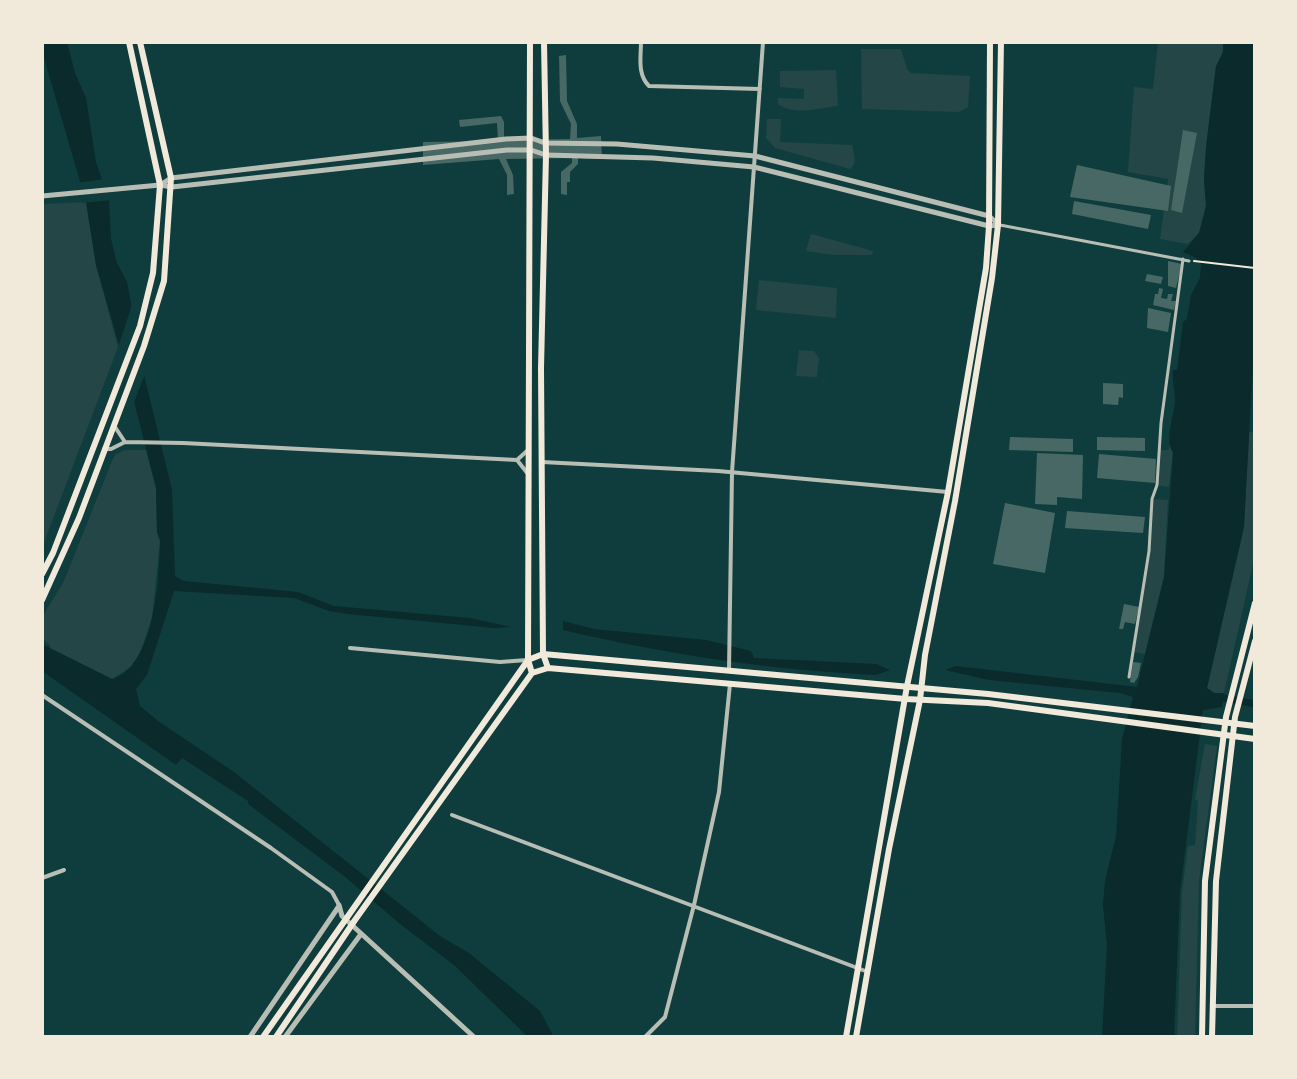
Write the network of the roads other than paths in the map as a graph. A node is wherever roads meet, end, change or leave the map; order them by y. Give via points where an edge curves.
1 (129, 42) edge
2 (140, 42) edge
3 (530, 42) edge
4 (544, 42) edge
5 (641, 42) edge
6 (763, 42) edge
7 (990, 42) edge
8 (1001, 42) edge
9 (760, 89) junction
10 (531, 138) junction
11 (545, 143) junction
12 (531, 150) junction
13 (546, 155) junction
14 (755, 156) junction
15 (754, 167) junction
16 (171, 178) junction
17 (160, 185) junction
18 (172, 187) junction
19 (42, 196) edge
20 (989, 216) junction
21 (998, 225) junction
22 (989, 226) junction
23 (1183, 259) junction
24 (1189, 261) road end
25 (113, 425) junction
26 (125, 442) junction
27 (104, 449) junction
28 (528, 450) junction
29 (517, 460) junction
30 (542, 462) junction
31 (732, 472) junction
32 (528, 474) junction
33 (948, 492) junction
34 (42, 574) edge
35 (42, 600) edge
36 (1255, 603) edge
37 (1255, 641) edge
38 (350, 648) dead end
39 (543, 654) junction
40 (528, 660) junction
41 (548, 668) junction
42 (729, 670) junction
43 (532, 673) junction
44 (1129, 677) dead end
45 (730, 684) junction
46 (907, 686) junction
47 (921, 688) junction
48 (42, 695) edge
49 (906, 699) junction
50 (920, 700) junction
51 (1255, 726) edge
52 (1255, 739) edge
53 (452, 815) dead end
54 (64, 870) dead end
55 (42, 878) edge
56 (339, 905) junction
57 (694, 905) junction
58 (361, 934) junction
59 (857, 970) junction
60 (868, 972) junction
61 (1213, 1006) junction
62 (1255, 1006) edge
63 (283, 1033) edge
64 (250, 1037) edge
65 (263, 1037) edge
66 (276, 1037) edge
67 (474, 1037) edge
68 (645, 1037) edge
69 (846, 1037) edge
70 (856, 1037) edge
71 (1202, 1037) edge
72 (1212, 1037) edge

1 - 17 main road
2 - 16 main road
3 - 10 main road
4 - 11 main road
5 - 9 street via 641,71 649,86
6 - 9 street
7 - 20 main road
8 - 21 main road
9 - 14 street
10 - 11 street
10 - 12 main road
10 - 16 street
11 - 13 main road
11 - 14 street
12 - 13 street
12 - 18 street
12 - 28 main road
13 - 15 street
13 - 30 main road
14 - 15 street
14 - 20 street
15 - 22 street
15 - 31 street
16 - 17 street
16 - 18 main road
17 - 18 street
17 - 19 street
17 - 34 main road via 148,298
18 - 25 main road via 164,281
20 - 21 street
20 - 22 main road
21 - 22 street
21 - 23 street
21 - 47 main road
22 - 33 main road
23 - 24 street
23 - 44 street
25 - 26 street
25 - 27 main road
26 - 27 street
26 - 29 street
27 - 35 main road
28 - 29 street
28 - 32 main road
29 - 32 street
30 - 31 street
30 - 39 main road
31 - 33 street
31 - 42 street
32 - 40 main road
33 - 46 main road
36 - 71 main road via 1226,717 1205,881
37 - 61 main road via 1235,717 1216,881
38 - 40 street
39 - 40 main road
39 - 41 main road
39 - 42 main road
40 - 43 main road
40 - 65 main road
41 - 43 main road
41 - 45 main road
42 - 46 main road
43 - 63 main road via 355,920
45 - 49 main road
45 - 57 street via 719,792
46 - 47 main road
46 - 49 main road
47 - 50 main road
47 - 51 main road
48 - 56 street via 271,848 332,892
49 - 50 main road
49 - 59 main road
50 - 52 main road via 988,703
50 - 60 main road
53 - 57 street
54 - 55 street
56 - 58 street via 342,916
56 - 64 street
57 - 59 street
57 - 68 street via 665,1017
58 - 63 street
58 - 67 street
59 - 60 street
59 - 69 main road
60 - 70 main road
61 - 62 street
61 - 72 main road
63 - 66 main road

